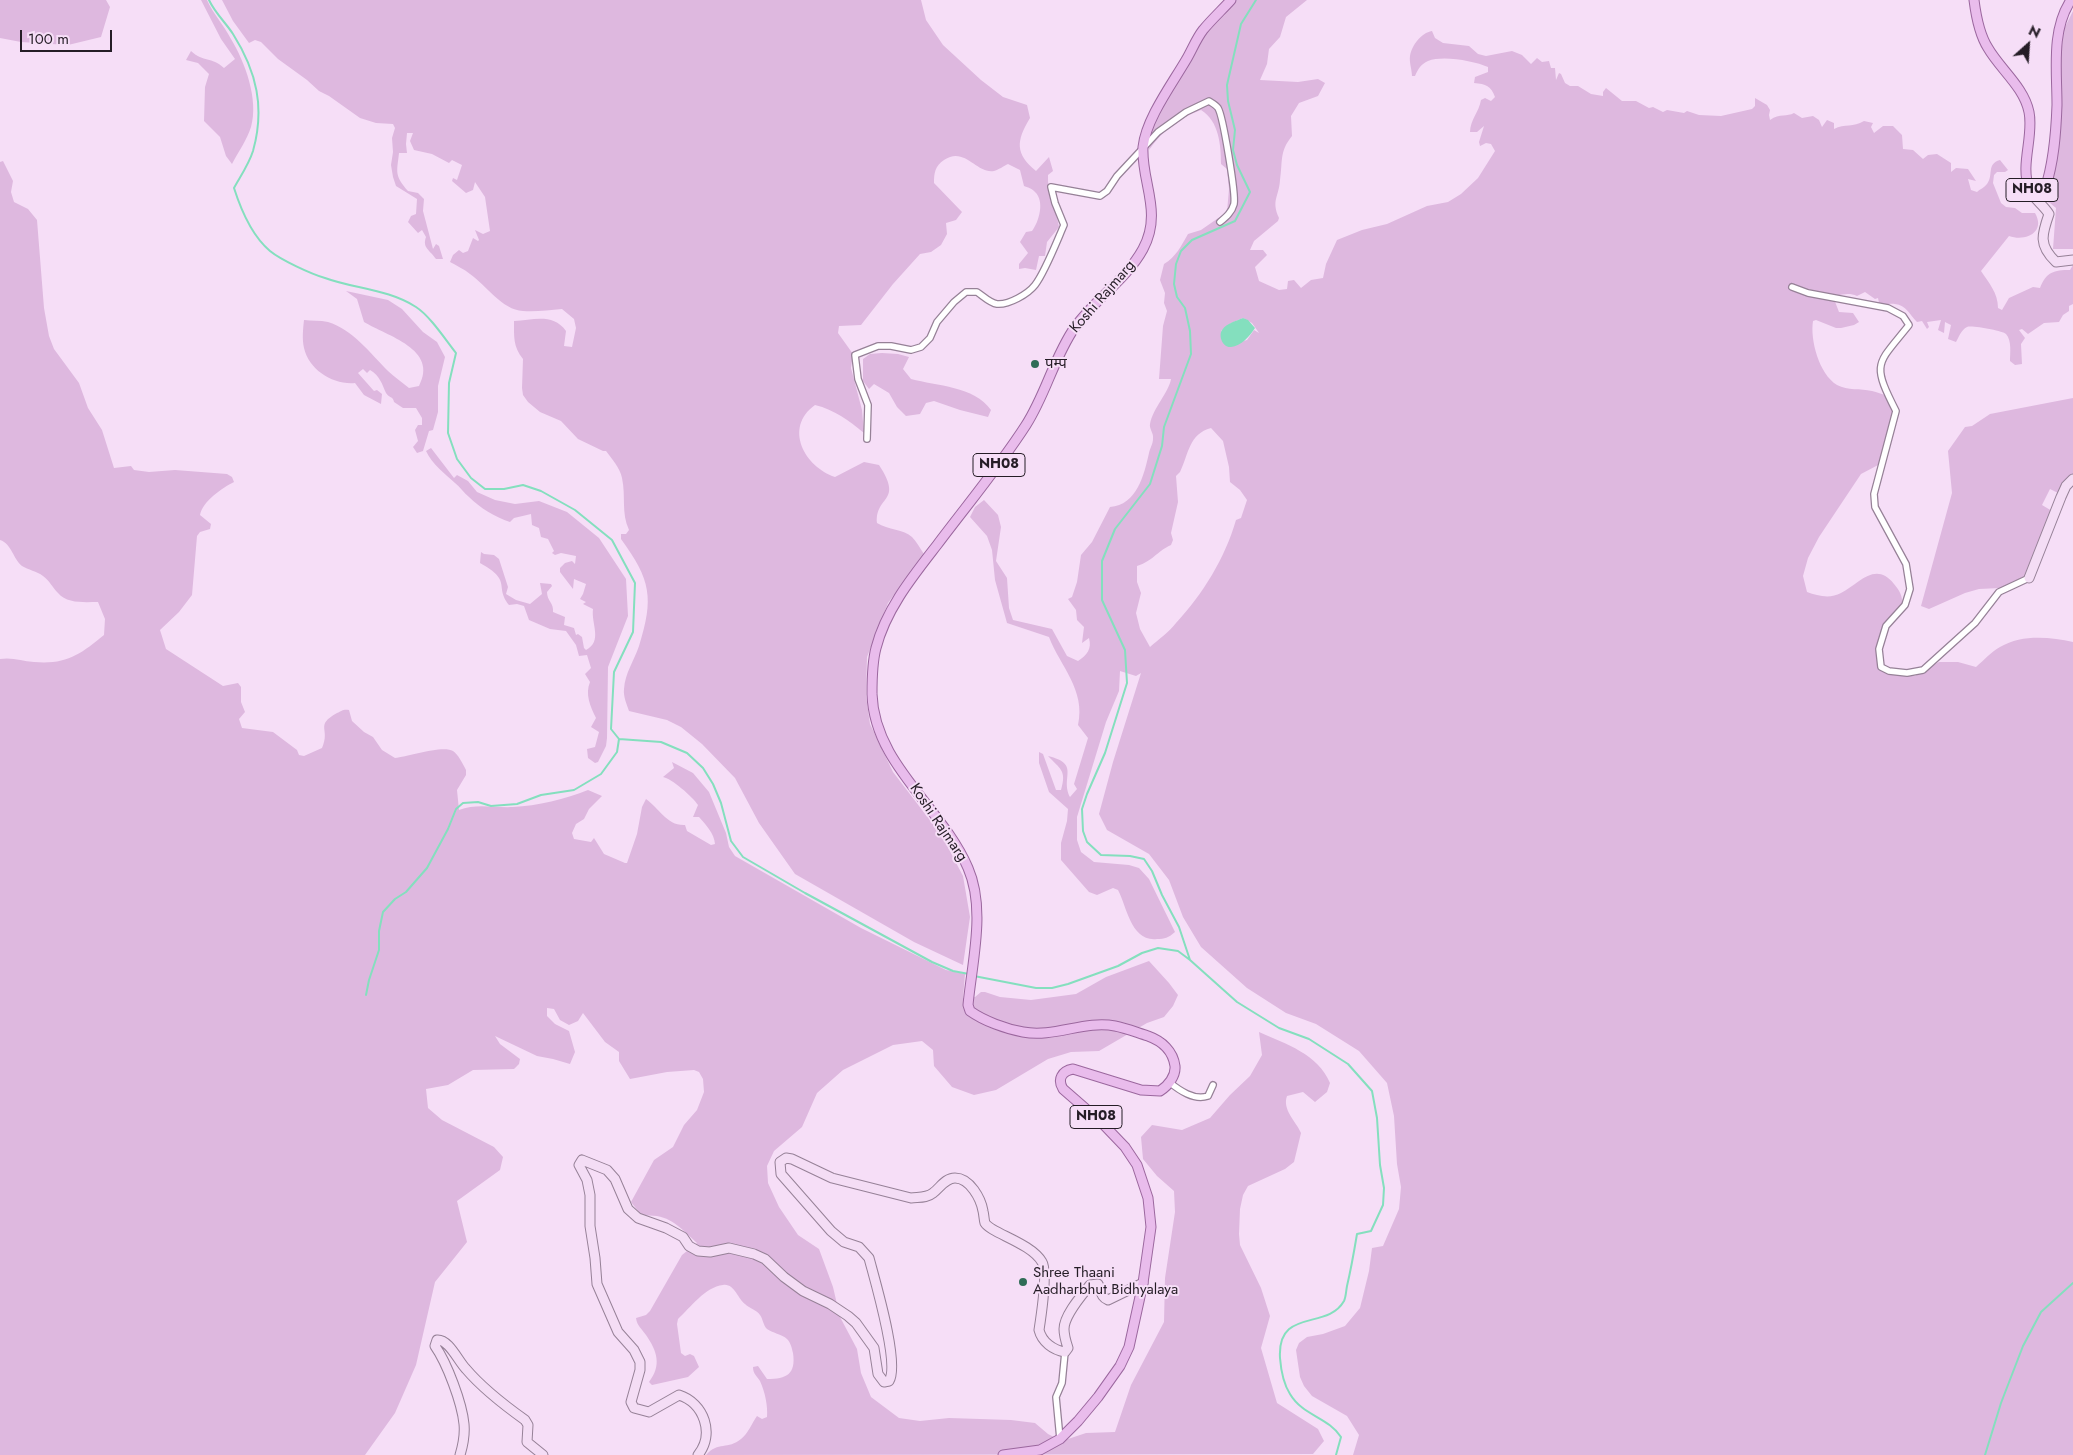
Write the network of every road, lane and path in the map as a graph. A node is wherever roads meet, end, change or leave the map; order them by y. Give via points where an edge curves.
1 (1231, 0) edge
2 (1974, 0) edge
3 (2071, 0) edge
4 (1143, 148) junction
5 (2030, 188) junction
6 (1220, 222) dead end
7 (2073, 260) edge
8 (1792, 287) dead end
9 (867, 439) dead end
10 (2073, 480) edge
11 (2029, 578) joint
12 (1170, 1082) junction
13 (1213, 1085) dead end
14 (1143, 1283) junction
15 (1065, 1352) junction
16 (1060, 1439) junction
17 (460, 1455) edge
18 (543, 1455) edge
19 (698, 1455) edge
20 (1003, 1455) edge

1 - 4 main road, Koshi Rajmarg / NH08 via 1201,32 1152,121
2 - 5 main road, NH08 via 1987,47 2025,100 2029,112 2027,179
3 - 5 main road, NH08 via 2060,22 2054,150 2048,180 2042,192
4 - 6 street via 1158,132 1186,112 1209,100 1217,107 1233,180 1234,204
4 - 9 street via 1100,196 1051,187 1064,225 1035,285 1025,294 996,304 977,292 966,292 937,322 930,338 921,346 911,350 878,346 855,355 858,379 868,405
4 - 12 main road, Koshi Rajmarg / NH08 via 1152,203 1150,227 1143,250 1076,325 1058,355 1030,420 1005,458 918,569 886,620 875,650 872,694 879,731 893,759 948,833 968,868 976,900 970,1011 1024,1032 1044,1033 1114,1025 1153,1038 1172,1053 1175,1071
5 - 7 street via 2032,195 2049,214 2042,234 2046,252 2056,262
8 - 11 street via 1888,308 1903,316 1909,325 1880,361 1880,381 1896,411 1874,494 1875,507 1906,564 1910,589 1905,605 1886,626 1879,649 1881,667 1907,673 1923,670 1975,623 2000,592
10 - 11 street via 2061,497
12 - 13 street via 1183,1093 1203,1098 1208,1096
12 - 14 main road, NH08 via 1160,1091 1150,1091 1073,1069 1063,1073 1060,1082 1125,1147 1137,1166 1148,1198 1152,1227
14 - 15 street via 1108,1300 1103,1298 1098,1284 1090,1285 1065,1323 1068,1348
14 - 16 main road, NH08 via 1134,1327 1120,1366 1088,1409
15 - 16 street via 1062,1383 1056,1397
15 - 19 street via 1052,1347 1041,1337 1045,1272 1042,1262 1025,1245 985,1223 980,1201 970,1185 962,1180 954,1178 932,1194 911,1198 832,1178 792,1159 780,1162 781,1174 831,1231 844,1242 859,1247 869,1258 891,1349 892,1375 884,1382 878,1374 874,1348 848,1316 803,1291 765,1259 729,1248 698,1252 674,1233 638,1218 628,1209 615,1179 607,1170 582,1160 579,1165 590,1195 597,1284 618,1332 640,1362 631,1402 634,1408 649,1412 679,1395 694,1403 706,1421 706,1438
16 - 20 main road, NH08 via 1040,1450
17 - 18 street via 464,1422 445,1361 435,1346 437,1340 445,1342 488,1392 525,1420 528,1424 527,1442

